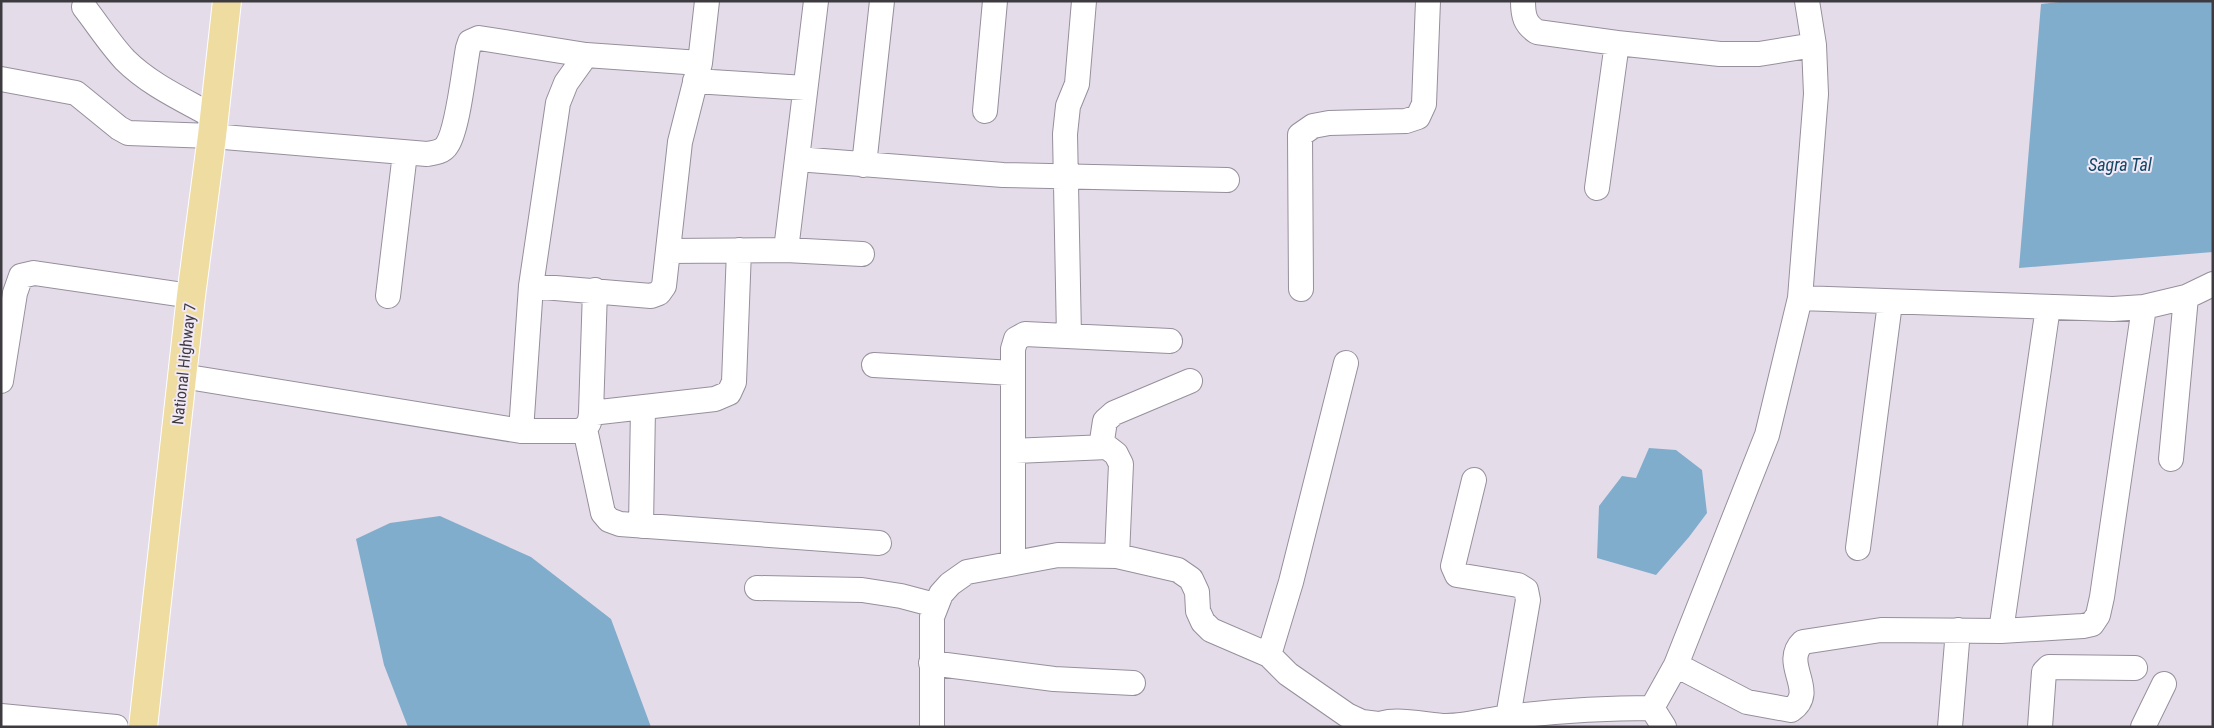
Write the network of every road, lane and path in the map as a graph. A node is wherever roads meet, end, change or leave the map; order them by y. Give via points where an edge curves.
1 (227, 1) edge
2 (707, 1) edge
3 (816, 1) edge
4 (882, 1) edge
5 (995, 1) edge
6 (1084, 1) edge
7 (1428, 1) edge
8 (1523, 1) edge
9 (1807, 1) edge
10 (84, 7) dead end
11 (1616, 43) junction
12 (1814, 45) junction
13 (586, 55) junction
14 (697, 72) junction
15 (1, 78) edge
16 (805, 88) junction
17 (985, 111) dead end
18 (213, 126) junction
19 (405, 153) junction
20 (797, 159) junction
21 (864, 165) junction
22 (1067, 178) junction
23 (1226, 180) dead end
24 (1597, 188) dead end
25 (668, 250) junction
26 (739, 250) junction
27 (786, 250) junction
28 (862, 254) dead end
29 (2213, 284) edge
30 (531, 286) junction
31 (1301, 289) dead end
32 (595, 290) junction
33 (191, 296) junction
34 (388, 296) dead end
35 (2186, 297) junction
36 (1800, 298) junction
37 (1890, 303) junction
38 (2048, 307) junction
39 (2144, 307) junction
40 (1069, 336) junction
41 (1170, 341) dead end
42 (1346, 363) dead end
43 (874, 365) dead end
44 (1013, 372) junction
45 (182, 376) junction
46 (1190, 381) dead end
47 (1, 382) edge
48 (643, 408) junction
49 (588, 421) junction
50 (521, 431) junction
51 (1101, 447) junction
52 (1013, 452) junction
53 (2172, 459) dead end
54 (1474, 480) dead end
55 (641, 526) junction
56 (879, 543) dead end
57 (1858, 548) dead end
58 (1117, 556) junction
59 (1013, 563) junction
60 (757, 588) dead end
61 (935, 605) junction
62 (1958, 630) junction
63 (2001, 631) junction
64 (1269, 655) junction
65 (931, 663) junction
66 (1676, 665) junction
67 (2135, 668) dead end
68 (1133, 683) dead end
69 (2164, 684) dead end
70 (1, 716) edge
71 (1508, 717) junction
72 (1615, 717) edge
73 (1658, 717) edge
74 (1376, 725) edge
75 (1447, 726) edge
76 (116, 727) edge
77 (143, 727) edge
78 (932, 727) edge
79 (1950, 727) edge
80 (2040, 727) edge
81 (2143, 727) edge

1 - 18 main road, National Highway 7
2 - 14 street
3 - 16 street
4 - 21 street
5 - 17 street
6 - 22 street via 1077,84 1068,106 1065,134
7 - 31 street via 1424,104 1418,117 1406,121 1329,123 1313,126 1300,135
8 - 11 street via 1523,16 1537,32
9 - 12 street
10 - 18 street via 125,60
11 - 12 street via 1720,54 1759,54
11 - 24 street
12 - 36 street via 1816,94
13 - 14 street
13 - 19 street via 479,38 470,42 447,146 437,153
13 - 30 street via 566,83 558,103
14 - 16 street
14 - 25 street via 680,142
15 - 18 street via 76,93 118,128 141,135
16 - 20 street
18 - 19 street
18 - 33 main road, National Highway 7
19 - 34 street
20 - 21 street
20 - 27 street
21 - 22 street
22 - 23 street
22 - 40 street
25 - 26 street
25 - 32 street via 664,286 659,293 651,296
26 - 27 street
26 - 48 street via 734,382 729,393 716,400
27 - 28 street
29 - 35 street
30 - 32 street
30 - 50 street
32 - 49 street
33 - 45 main road, National Highway 7
33 - 47 street via 34,273 20,276
35 - 39 street
35 - 53 street
36 - 37 street
36 - 66 street via 1767,435
37 - 38 street
37 - 57 street
38 - 39 street
38 - 63 street
39 - 63 street via 2098,615 2092,624 2083,626
40 - 41 street
40 - 44 street via 1025,334 1016,339
42 - 64 street via 1291,582
43 - 44 street
44 - 52 street
45 - 50 street
45 - 77 main road, National Highway 7
46 - 51 street via 1114,413 1105,421
48 - 49 street
48 - 55 street
49 - 50 street via 579,431
49 - 55 street via 603,513 609,520 620,524
51 - 52 street
51 - 58 street via 1107,447 1116,454 1121,464
52 - 59 street
54 - 71 street via 1454,566 1457,575 1518,585 1526,590 1528,600
55 - 56 street
58 - 59 street via 1058,555
58 - 64 street via 1178,570 1191,579 1197,592 1198,611 1211,630
59 - 61 street via 967,572 950,584
60 - 61 street via 862,590
61 - 65 street
62 - 63 street
62 - 66 street via 1881,630 1803,642 1796,648 1794,657 1803,696 1800,704 1791,710 1747,702
62 - 79 street
64 - 74 street via 1288,674 1347,715
65 - 68 street via 1054,679
65 - 78 street
66 - 73 street
67 - 80 street via 2049,667 2044,672
69 - 81 street
70 - 76 street
71 - 72 street
71 - 75 street
72 - 73 street
74 - 75 street via 1392,722

